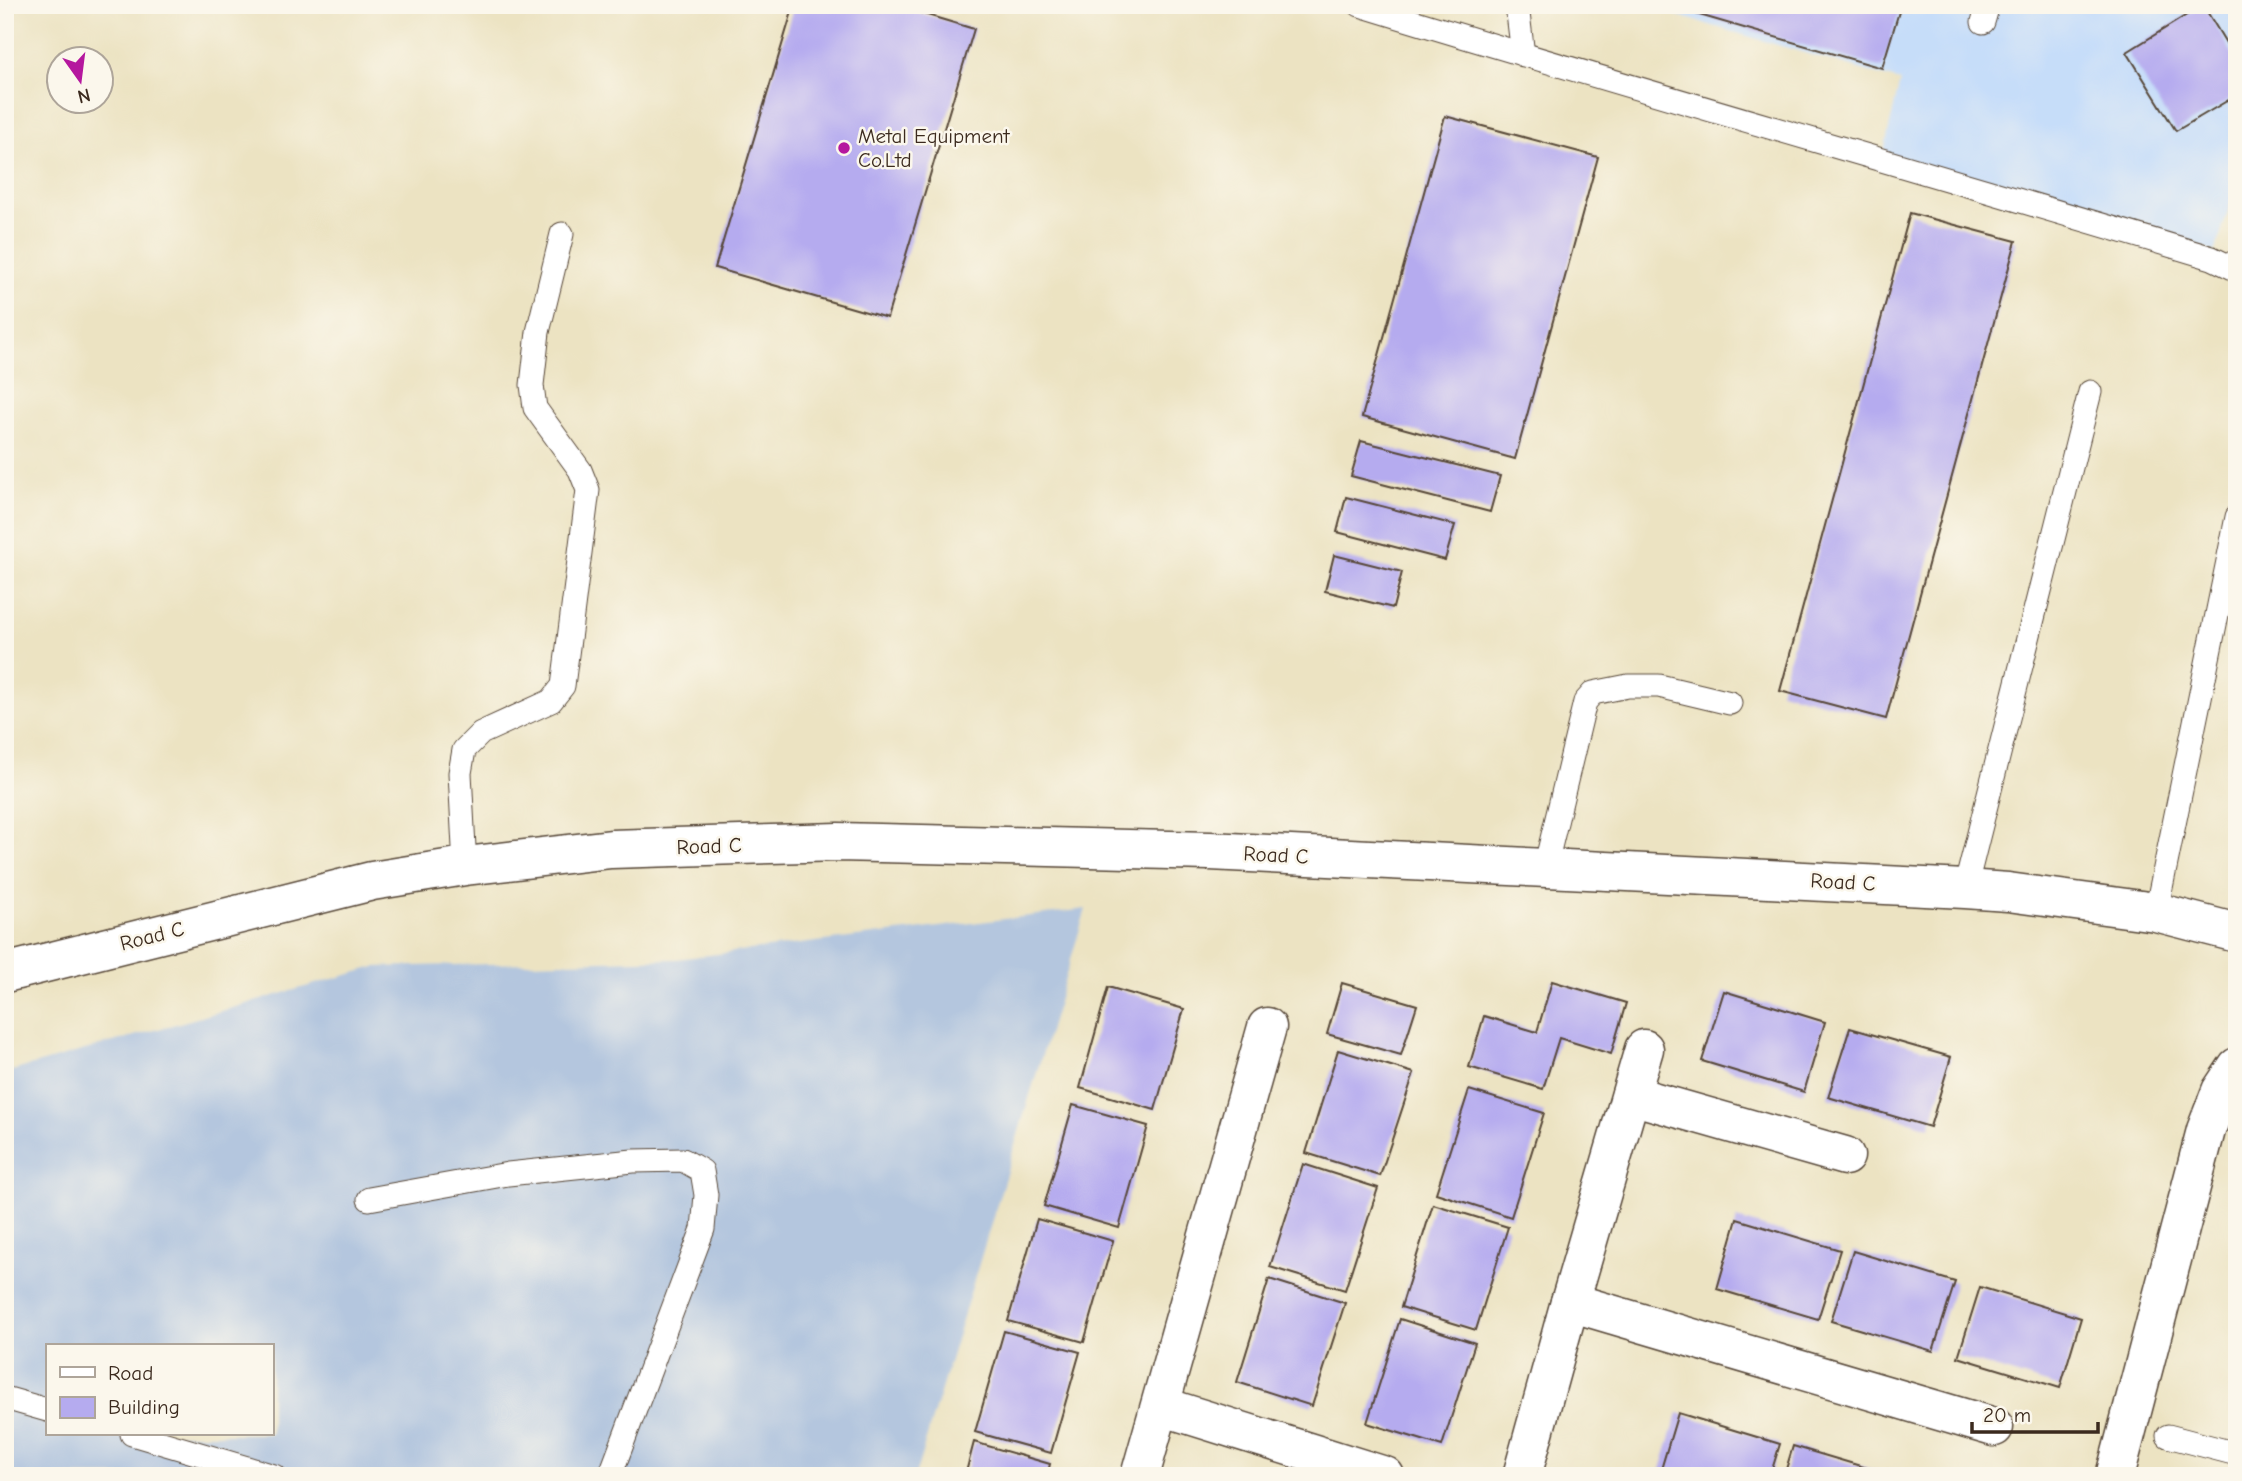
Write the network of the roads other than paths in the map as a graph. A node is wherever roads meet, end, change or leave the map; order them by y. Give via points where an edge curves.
1 (1360, 5) edge
2 (1517, 5) edge
3 (1523, 55) junction
4 (562, 234) dead end
5 (2235, 261) edge
6 (2090, 392) dead end
7 (2237, 517) edge
8 (1730, 703) dead end
9 (465, 866) junction
10 (1545, 868) junction
11 (1965, 889) junction
12 (2156, 912) junction
13 (2237, 933) edge
14 (5, 973) edge
15 (1267, 1027) dead end
16 (1644, 1049) dead end
17 (2237, 1067) edge
18 (1631, 1095) junction
19 (1845, 1156) dead end
20 (369, 1199) dead end
21 (1570, 1302) junction
22 (5, 1398) edge
23 (1161, 1406) junction
24 (46, 1410) edge
25 (1994, 1427) dead end
26 (139, 1436) edge
27 (2168, 1436) dead end
28 (2237, 1454) edge
29 (274, 1476) edge
30 (610, 1476) edge
31 (1140, 1476) edge
32 (1385, 1476) edge
33 (1522, 1476) edge
34 (2115, 1476) edge

1 - 3 lane
2 - 3 lane
3 - 5 lane via 2212,258
4 - 9 lane via 538,332 533,385 535,408 580,470 588,490 564,686 551,701 481,733 464,750 460,773
6 - 11 lane
7 - 12 lane
8 - 10 lane via 1659,685 1593,693 1585,702
9 - 10 street, Road C via 611,849 838,842 1210,851
9 - 14 street, Road C via 372,881
10 - 11 street, Road C
11 - 12 street, Road C
12 - 13 street, Road C
15 - 23 street
16 - 18 street
17 - 34 street via 2221,1091 2206,1130
18 - 19 street
18 - 21 street
20 - 30 lane via 508,1174 633,1161 683,1160 702,1171 706,1195 703,1230
21 - 25 street
21 - 33 street
22 - 24 lane
23 - 31 street
23 - 32 street
26 - 29 lane
27 - 28 lane

